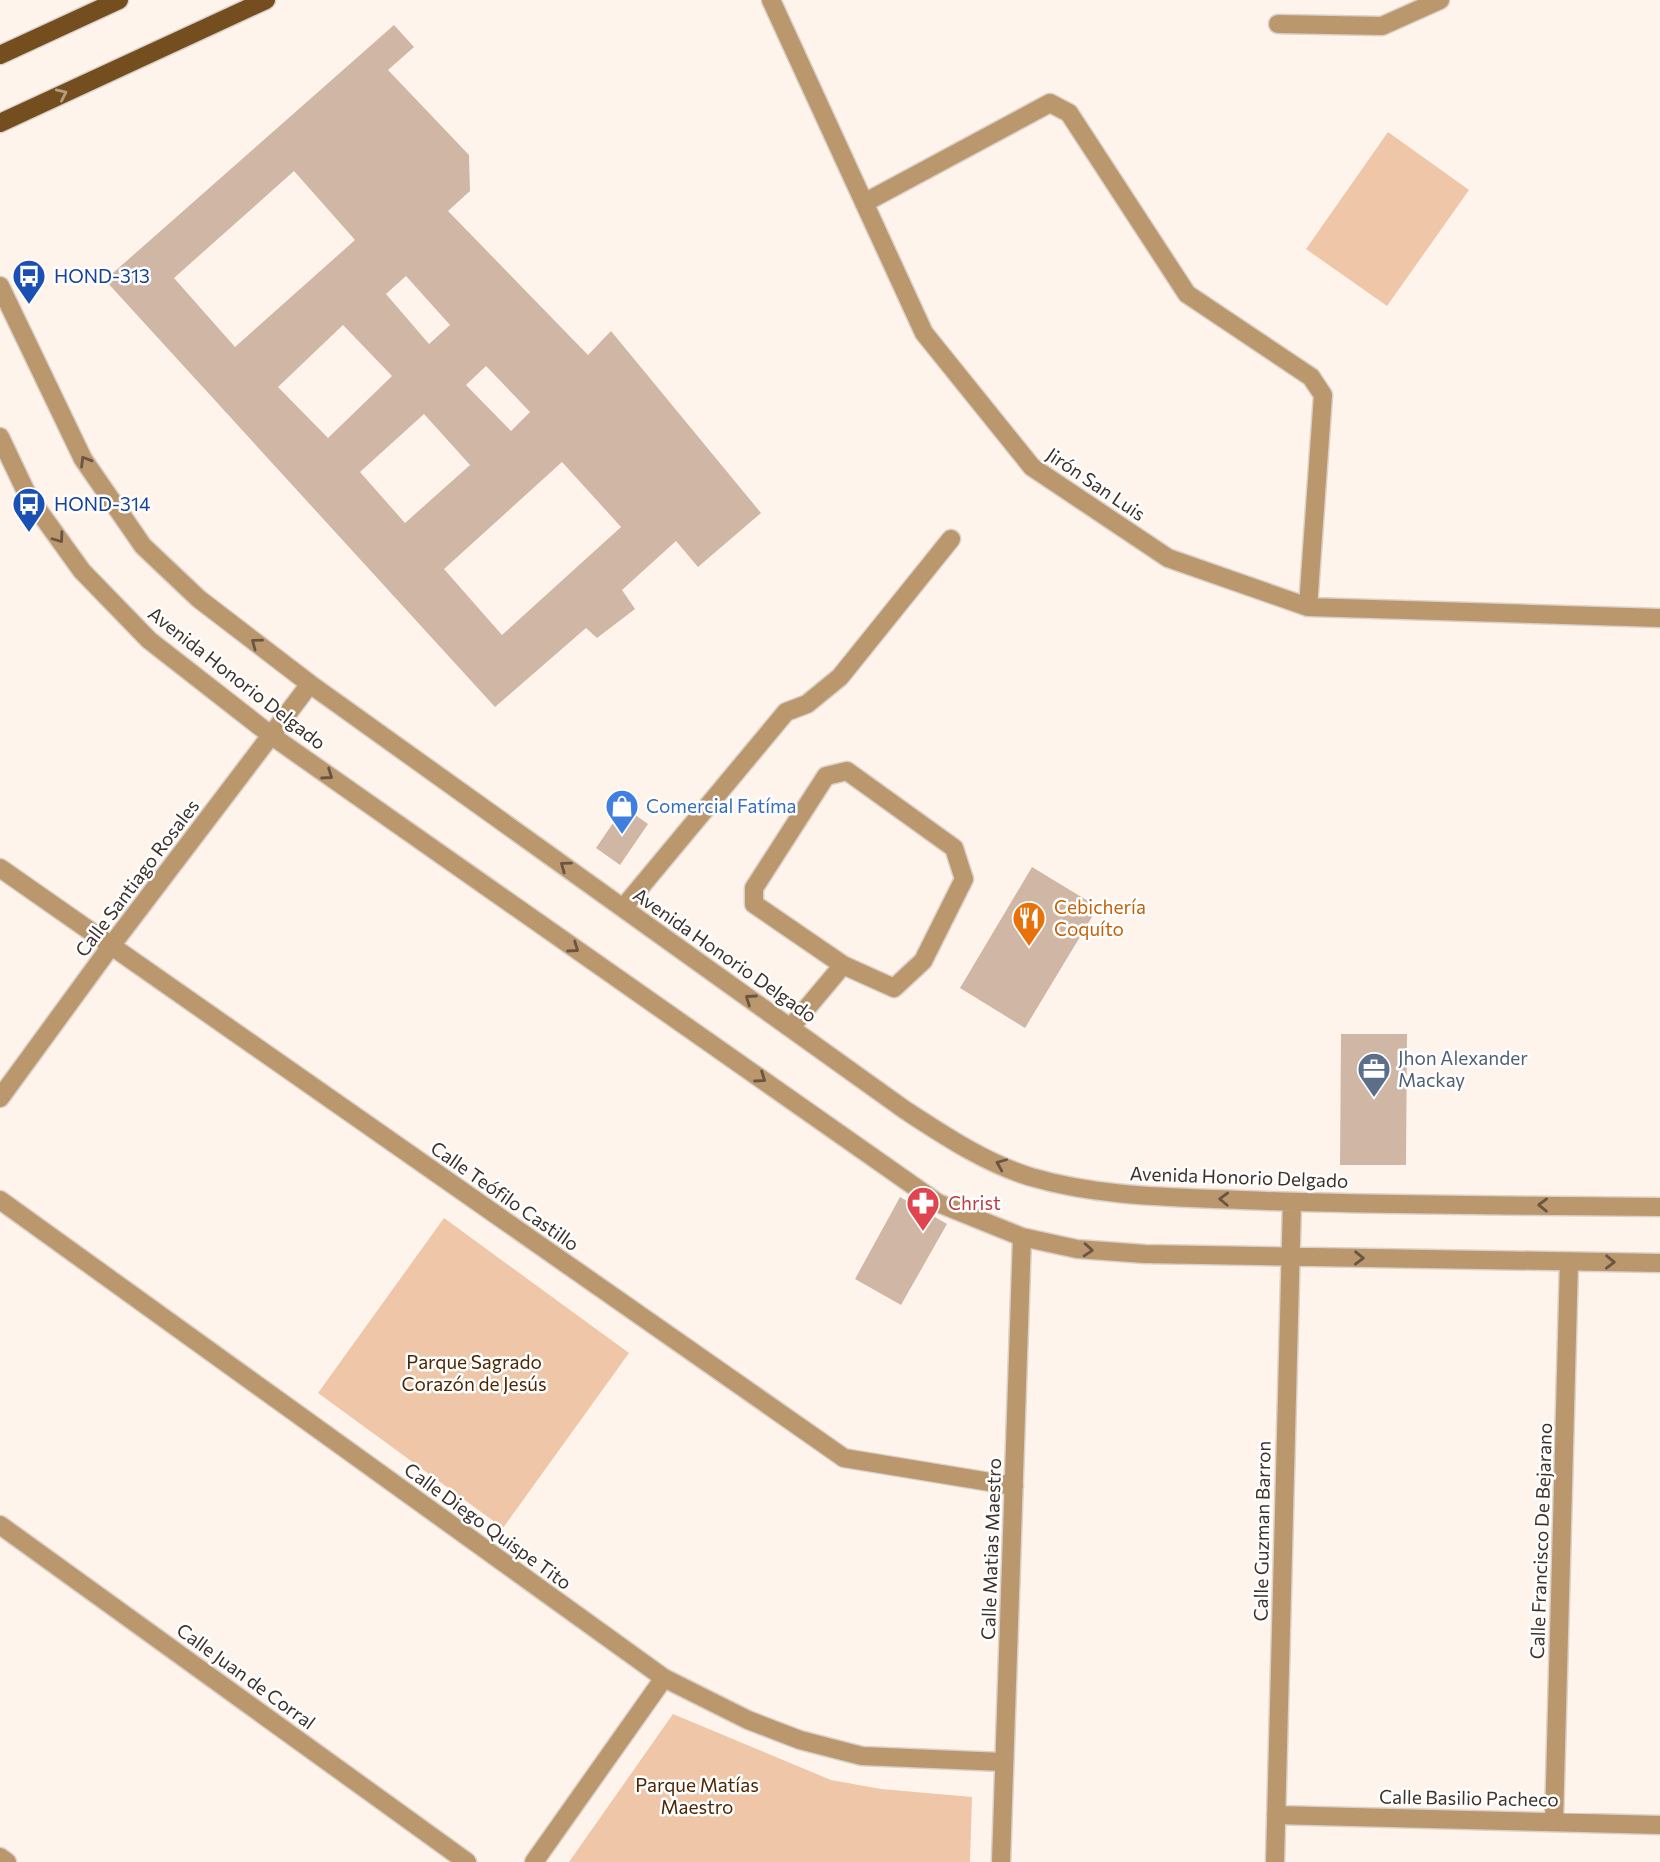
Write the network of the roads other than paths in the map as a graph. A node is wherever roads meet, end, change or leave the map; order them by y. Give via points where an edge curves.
1 (119, 0) edge
2 (266, 0) edge
3 (771, 0) edge
4 (1440, 0) edge
5 (1278, 24) dead end
6 (0, 55) edge
7 (0, 123) edge
8 (864, 203) junction
9 (0, 286) edge
10 (0, 437) edge
11 (951, 539) dead end
12 (1308, 607) junction
13 (1660, 618) edge
14 (310, 684) junction
15 (272, 736) junction
16 (0, 868) edge
17 (623, 908) junction
18 (111, 946) junction
19 (843, 965) junction
20 (791, 1027) junction
21 (0, 1098) edge
22 (0, 1200) edge
23 (1292, 1202) junction
24 (1660, 1206) edge
25 (1022, 1237) junction
26 (1290, 1256) junction
27 (1570, 1262) junction
28 (1660, 1263) edge
29 (1014, 1486) junction
30 (0, 1524) edge
31 (664, 1678) junction
32 (1003, 1762) junction
33 (1276, 1815) junction
34 (1554, 1821) junction
35 (1660, 1825) edge
36 (0, 1857) edge
37 (7, 1862) edge
38 (467, 1862) edge
39 (534, 1862) edge
40 (1001, 1862) edge
41 (1275, 1862) edge

1 - 6 main road
7 -> 2 main road
3 - 8 street, Jirón San Luis
4 - 5 street via 1382,26
8 - 12 street, Jirón San Luis via 924,333 1032,467 1168,558
8 - 12 street via 1050,103 1069,113 1187,295 1311,377 1323,395
14 -> 9 street, Avenida Honorio Delgado via 199,600 143,546 83,459
10 -> 15 street, Avenida Honorio Delgado via 28,496 82,571 149,640
11 - 17 street via 840,677 807,704 786,712
12 - 13 street, Jirón San Luis
14 - 15 street, Calle Santiago Rosales
17 -> 14 street, Avenida Honorio Delgado
15 - 18 street, Calle Santiago Rosales
15 -> 25 street, Avenida Honorio Delgado via 938,1203
16 - 18 street, Calle Teófilo Castillo
20 -> 17 street, Avenida Honorio Delgado
18 - 21 street, Calle Santiago Rosales
18 - 29 street, Calle Teófilo Castillo via 844,1458
19 - 19 street via 894,988 923,961 964,879 954,848 846,771 826,776 754,888 754,904
19 - 20 street
23 -> 20 street, Avenida Honorio Delgado via 1087,1190 1029,1177 965,1149
22 - 31 street, Calle Diego Quispe Tito
24 -> 23 street, Avenida Honorio Delgado
23 - 26 street, Calle Guzman Barron
25 -> 26 street, Avenida Honorio Delgado via 1077,1249 1145,1254
25 - 29 street, Calle Matias Maestro
26 -> 27 street, Avenida Honorio Delgado
26 - 33 street, Calle Guzman Barron
27 -> 28 street, Avenida Honorio Delgado
27 - 34 street, Calle Francisco De Bejarano
29 - 32 street, Calle Matias Maestro
30 - 38 street, Calle Juan de Corral
31 - 32 street, Calle Diego Quispe Tito via 761,1725 862,1756
31 - 39 street
32 - 40 street, Calle Matias Maestro
33 - 34 street, Calle Basilio Pacheco
33 - 41 street, Calle Guzman Barron
34 - 35 street, Calle Basilio Pacheco
36 - 37 street

